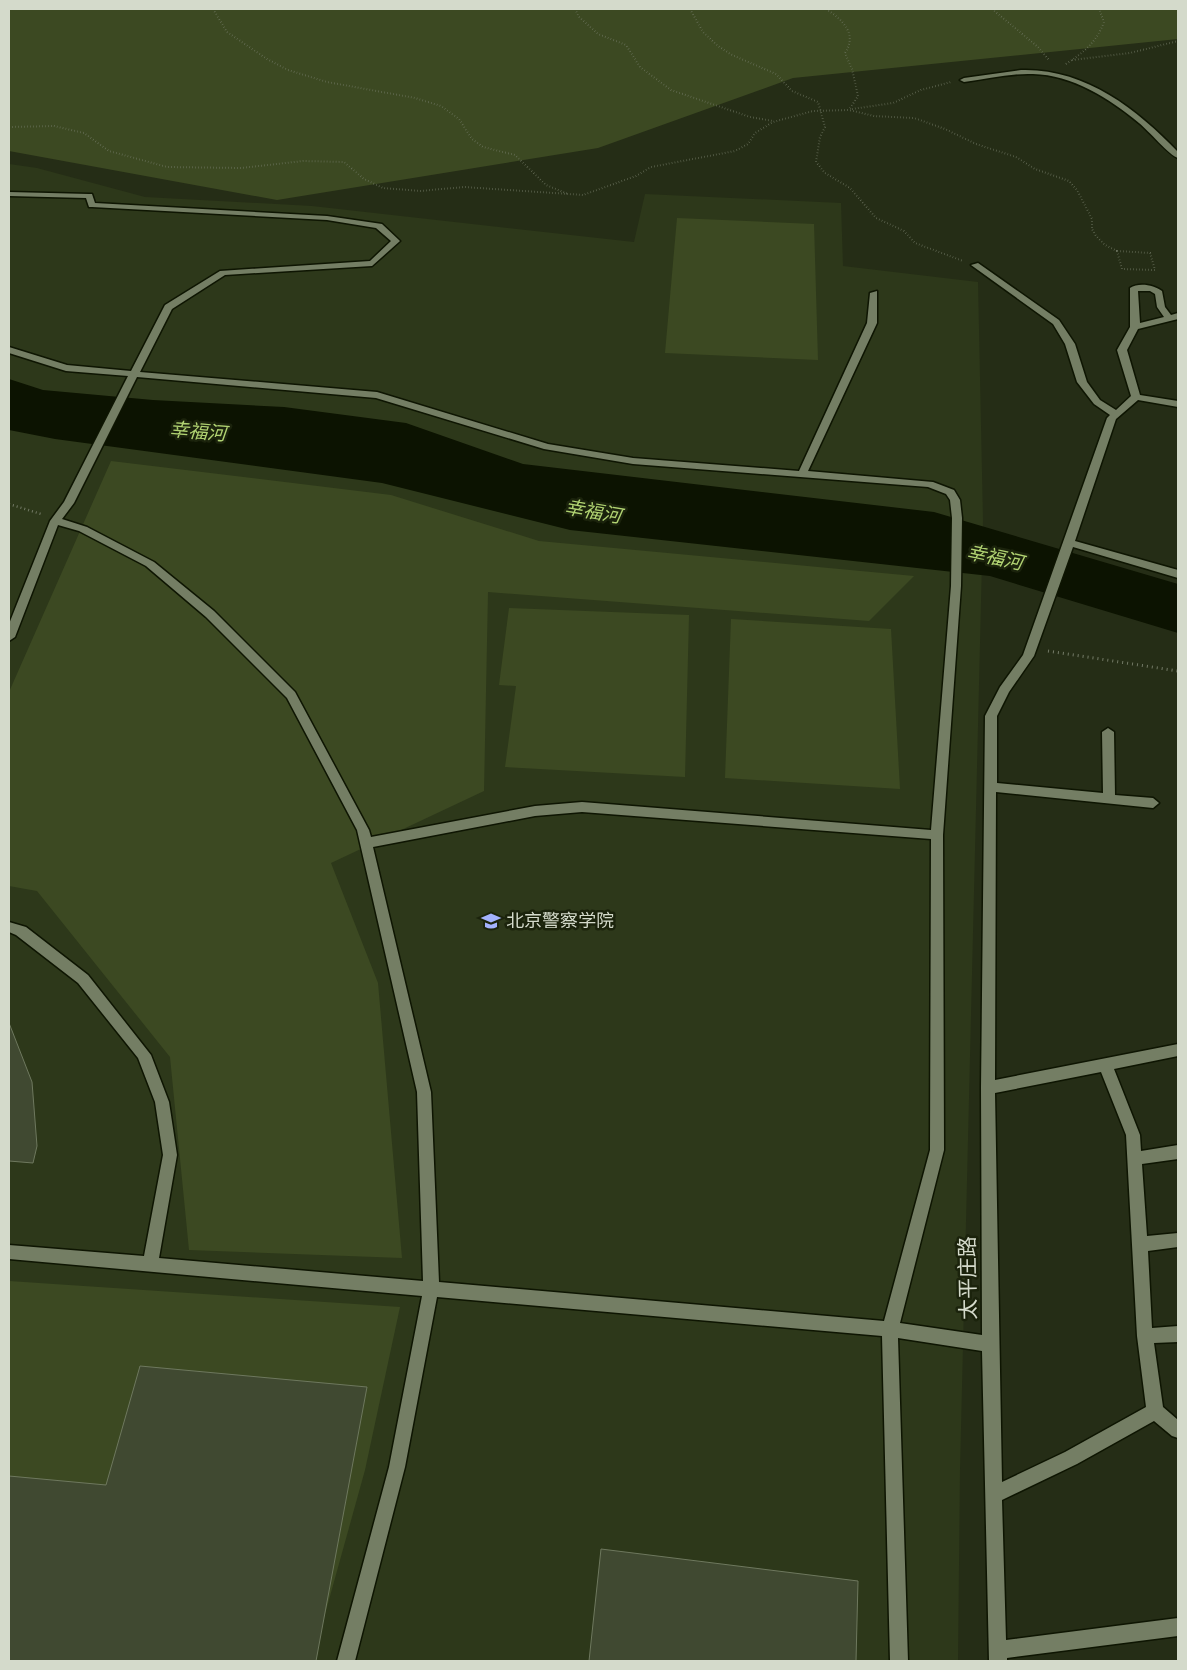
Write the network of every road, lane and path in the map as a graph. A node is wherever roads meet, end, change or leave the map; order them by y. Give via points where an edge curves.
1 (213, 9) edge
2 (576, 9) edge
3 (690, 9) edge
4 (826, 9) edge
5 (992, 9) edge
6 (1099, 9) edge
7 (1178, 41) edge
8 (1072, 60) junction
9 (1047, 74) junction
10 (1060, 77) junction
11 (964, 80) joint
12 (821, 110) junction
13 (849, 110) junction
14 (773, 122) junction
15 (9, 126) edge
16 (1178, 156) edge
17 (9, 194) edge
18 (571, 195) junction
19 (1117, 251) junction
20 (975, 265) joint
21 (874, 293) dead end
22 (1174, 317) edge
23 (1135, 327) junction
24 (9, 350) edge
25 (133, 374) junction
26 (1136, 397) junction
27 (1178, 404) edge
28 (1116, 414) junction
29 (802, 474) junction
30 (9, 504) edge
31 (55, 521) junction
32 (1069, 545) junction
33 (1178, 574) edge
34 (9, 637) edge
35 (1031, 648) junction
36 (1178, 670) edge
37 (1108, 732) dead end
38 (991, 787) junction
39 (1109, 798) junction
40 (1153, 803) dead end
41 (937, 835) junction
42 (366, 843) junction
43 (9, 927) edge
44 (1178, 1050) edge
45 (1105, 1065) junction
46 (988, 1088) junction
47 (1178, 1152) edge
48 (1133, 1159) junction
49 (1178, 1240) edge
50 (1141, 1244) junction
51 (9, 1252) edge
52 (150, 1264) junction
53 (431, 1288) junction
54 (890, 1329) junction
55 (1178, 1334) edge
56 (1145, 1336) junction
57 (990, 1344) junction
58 (1155, 1411) junction
59 (1178, 1430) edge
60 (994, 1495) junction
61 (1178, 1627) edge
62 (998, 1656) edge
63 (346, 1661) edge
64 (899, 1661) edge

1 - 18 path via 227,32 288,70 327,82 441,106 459,119 472,139 483,147 515,155 546,185
2 - 14 path via 579,17 598,34 626,45 640,67 671,90 750,118
3 - 12 path via 703,32 718,46 776,74 792,91 818,102
4 - 13 path via 841,20 852,40 852,46 844,53 853,65 858,96
5 - 9 path via 1049,60 1051,67
6 - 8 path via 1104,22 1096,41 1086,53
7 - 8 path via 1130,53
8 - 10 path via 1060,69
9 - 10 street
9 - 11 street via 1016,73
10 - 16 street via 1103,92 1129,110
11 - 13 path via 938,84 877,107
12 - 13 path
12 - 14 path
12 - 20 path via 825,127 816,162 825,173 850,188 876,218 904,231 915,243
13 - 19 path via 874,116 914,118 1069,181 1092,219 1096,236
14 - 18 path via 735,151 666,163 583,195
15 - 18 path via 54,126 84,133 109,151 167,167 232,168 303,161 344,162 364,179 383,188 420,191 464,187
17 - 25 street via 89,196 92,205 327,218 379,226 396,241 372,263 223,273 168,307
19 - 19 path via 1122,269 1155,270 1150,252
20 - 28 street via 1056,322 1070,344 1082,382 1097,402
21 - 29 street via 872,324
22 - 23 street
22 - 23 street via 1161,307 1159,293 1152,288 1134,288
23 - 26 street via 1122,350
24 - 25 street via 66,368
25 - 29 street via 377,395 547,447 633,461
25 - 31 street via 69,503
26 - 27 street
26 - 28 street
28 - 32 street, 太平庄路
29 - 41 street via 929,484 950,492 955,500 956,586
30 - 31 path
31 - 34 street
31 - 42 street via 83,529 150,564 210,614 291,695 363,830
32 - 33 street
32 - 35 street, 太平庄路
35 - 36 path
35 - 38 street, 太平庄路 via 1004,690 992,716
37 - 39 street
38 - 39 street
38 - 46 street, 太平庄路
39 - 40 street
41 - 42 street via 582,807 535,811
41 - 54 street via 937,1150
42 - 53 street via 424,1092
43 - 52 street via 21,931 83,979 144,1055 162,1102 170,1155
44 - 45 street
45 - 46 street
45 - 48 street via 1133,1136
46 - 57 street, 太平庄路
47 - 48 street
48 - 50 street
49 - 50 street
50 - 56 street
51 - 52 street
52 - 53 street
53 - 54 street
53 - 63 street via 397,1467
54 - 57 street
54 - 64 street
55 - 56 street
56 - 58 street
57 - 60 street, 太平庄路
58 - 59 street
58 - 60 street via 1071,1458
60 - 62 street, 太平庄路
61 - 62 street

